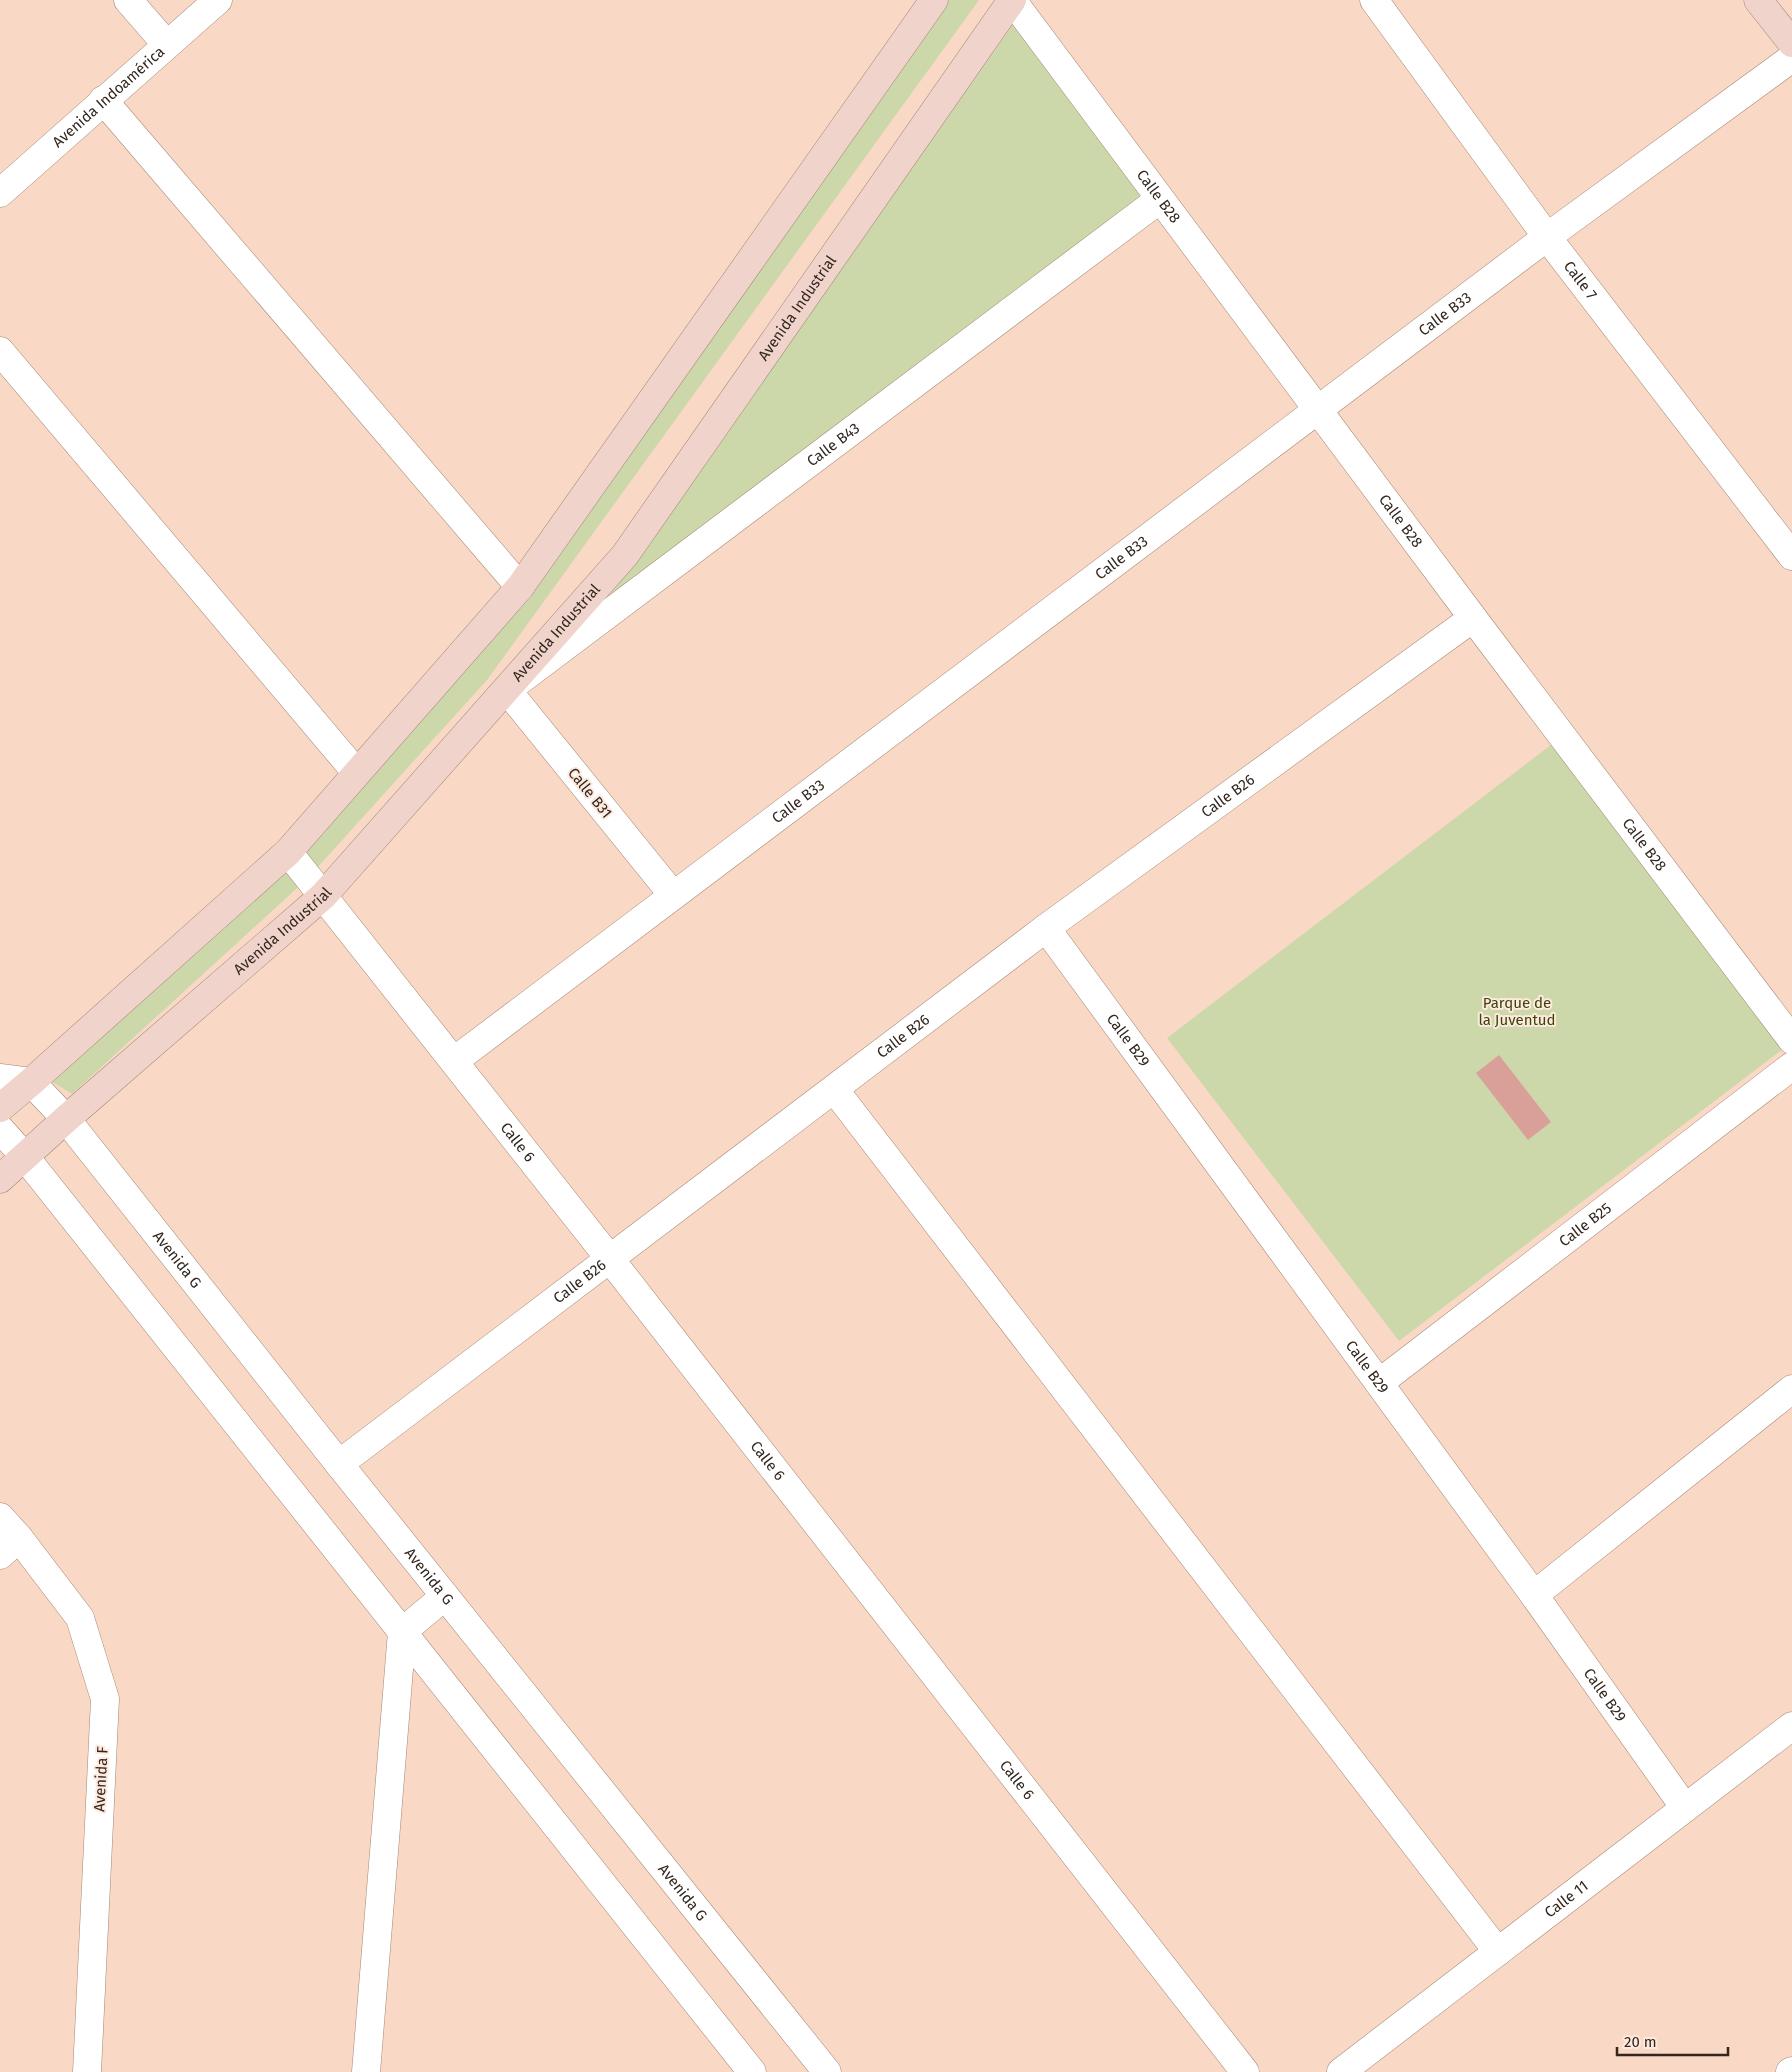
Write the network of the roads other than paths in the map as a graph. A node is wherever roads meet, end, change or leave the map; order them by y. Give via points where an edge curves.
1 (128, 0) edge
2 (218, 0) edge
3 (934, 0) edge
4 (1012, 0) edge
5 (1374, 0) edge
6 (1758, 0) edge
7 (1792, 43) edge
8 (167, 45) junction
9 (1792, 58) edge
10 (103, 100) junction
11 (0, 194) edge
12 (1160, 199) junction
13 (1547, 237) junction
14 (0, 351) edge
15 (1317, 410) junction
16 (1792, 556) edge
17 (520, 587) junction
18 (1473, 618) junction
19 (507, 690) junction
20 (356, 772) junction
21 (288, 852) junction
22 (673, 895) junction
23 (323, 896) junction
24 (1046, 928) junction
25 (1792, 1040) edge
26 (454, 1061) junction
27 (1792, 1066) edge
28 (0, 1078) edge
29 (31, 1082) junction
30 (834, 1089) junction
31 (0, 1108) edge
32 (66, 1119) junction
33 (0, 1129) edge
34 (25, 1157) junction
35 (0, 1179) edge
36 (610, 1259) junction
37 (1379, 1384) junction
38 (1792, 1389) edge
39 (339, 1464) junction
40 (0, 1517) edge
41 (10, 1546) edge
42 (1534, 1595) junction
43 (445, 1596) junction
44 (402, 1632) junction
45 (1792, 1726) edge
46 (1686, 1808) junction
47 (1498, 1952) junction
48 (87, 2072) edge
49 (366, 2072) edge
50 (752, 2072) edge
51 (827, 2072) edge
52 (1245, 2072) edge
53 (1341, 2072) edge

1 - 8 street
2 - 8 street, Avenida Indoamérica
3 - 17 main road
4 - 12 street, Calle B28
4 - 19 main road, Avenida Industrial via 625,555
5 - 13 street, Calle 7
6 - 7 main road
8 - 10 street, Avenida Indoamérica
9 - 13 street, Calle B33
10 - 11 street, Avenida Indoamérica
10 - 17 street
12 - 15 street, Calle B28
12 - 19 street, Calle B43
13 - 15 street, Calle B33
13 - 16 street, Calle 7
14 - 20 street
15 - 18 street, Calle B28
15 - 22 street, Calle B33
17 - 20 main road
18 - 24 street, Calle B26
18 - 25 street, Calle B28
19 - 22 street, Calle B31
19 - 23 main road, Avenida Industrial
20 - 21 main road
21 - 23 street, Calle 6
21 - 29 main road
22 - 26 street, Calle B33
23 - 26 street, Calle 6
23 - 32 main road, Avenida Industrial
24 - 30 street, Calle B26
24 - 37 street, Calle B29
26 - 36 street, Calle 6
27 - 37 street, Calle B25
28 - 29 street
29 - 31 main road
29 - 32 street, Avenida G
30 - 36 street, Calle B26
30 - 47 street
32 - 34 main road, Avenida Industrial
32 - 39 street, Avenida G
33 - 34 street
34 - 35 main road, Avenida Industrial
34 - 44 street
36 - 39 street, Calle B26
36 - 52 street, Calle 6
37 - 42 street, Calle B29
38 - 42 street
39 - 43 street, Avenida G
40 - 41 street, Avenida F
41 - 48 street, Avenida F via 80,1618 105,1699
42 - 46 street, Calle B29
43 - 44 street
43 - 51 street, Avenida G
44 - 49 street
44 - 50 street
45 - 46 street, Calle 11
46 - 47 street, Calle 11
47 - 53 street, Calle 11

